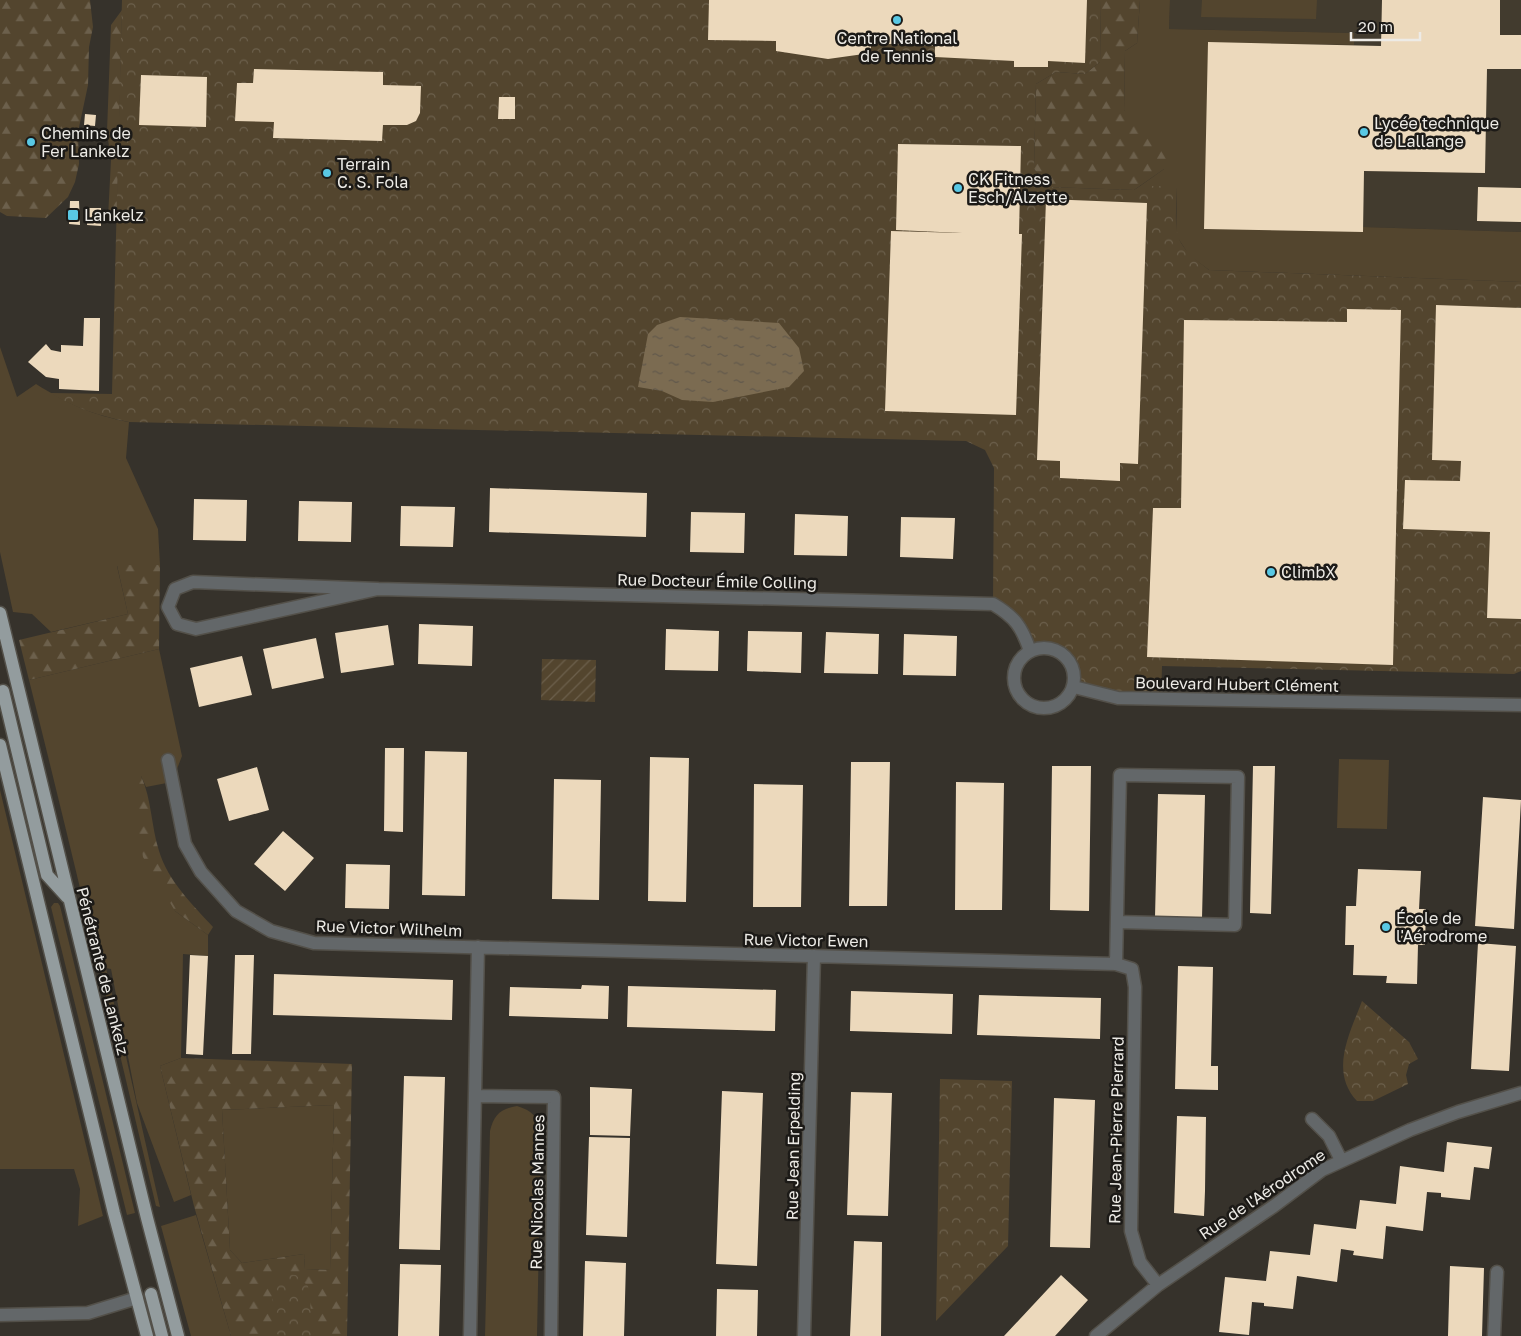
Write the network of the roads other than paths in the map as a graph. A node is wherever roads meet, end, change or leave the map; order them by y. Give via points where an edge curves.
1 (378, 589) junction
2 (0, 613) edge
3 (1030, 651) junction
4 (1074, 686) junction
5 (18, 688) junction
6 (1, 692) edge
7 (1521, 705) edge
8 (0, 745) edge
9 (168, 760) dead end
10 (69, 899) junction
11 (1117, 922) junction
12 (478, 948) junction
13 (814, 956) junction
14 (1116, 964) junction
15 (1132, 969) joint
16 (1521, 1093) edge
17 (475, 1096) junction
18 (1312, 1119) dead end
19 (1341, 1160) junction
20 (1497, 1272) dead end
21 (1158, 1285) junction
22 (166, 1290) junction
23 (151, 1294) junction
24 (136, 1298) junction
25 (0, 1315) edge
26 (147, 1336) edge
27 (162, 1336) edge
28 (178, 1336) edge
29 (470, 1336) edge
30 (551, 1336) edge
31 (804, 1336) edge
32 (1096, 1336) edge
33 (1494, 1336) edge

1 - 1 street, Rue Docteur Émile Colling via 194,582 175,589 168,607 177,624 196,629
1 - 3 street, Rue Docteur Émile Colling via 993,604 1009,614 1023,632
2 - 5 main road, Pénétrante de Lankelz
3 - 4 street via 1040,648 1059,652 1073,666
3 - 4 street via 1016,666 1014,675 1018,695 1025,702 1034,707 1054,707 1063,703
4 - 7 street, Boulevard Hubert Clément via 1118,698
5 - 6 main road
5 - 10 main road, Pénétrante de Lankelz
6 - 10 main road via 47,876
8 - 24 main road
9 - 12 street, Rue Victor Wilhelm via 185,844 201,872 236,911 271,931 314,944
10 - 22 main road, Pénétrante de Lankelz
11 - 11 street via 1120,775 1238,777 1235,925
11 - 14 street
12 - 13 street, Rue Victor Ewen
12 - 17 street
13 - 14 street, Rue Victor Ewen
13 - 31 street, Rue Jean Erpelding
14 - 15 street, Rue Victor Ewen
15 - 21 street, Rue Jean-Pierre Pierrard via 1135,987 1130,1230 1140,1262
16 - 19 street, Rue de l'Aérodrome via 1458,1112
17 - 29 street
17 - 30 street, Rue Nicolas Mannes via 554,1097
18 - 19 street via 1329,1136
19 - 21 street, Rue de l'Aérodrome
20 - 33 street
21 - 32 street, Rue de l'Aérodrome
22 - 23 main road
22 - 28 main road, Pénétrante de Lankelz
23 - 24 main road
23 - 27 main road
24 - 25 street via 88,1313
24 - 26 main road

